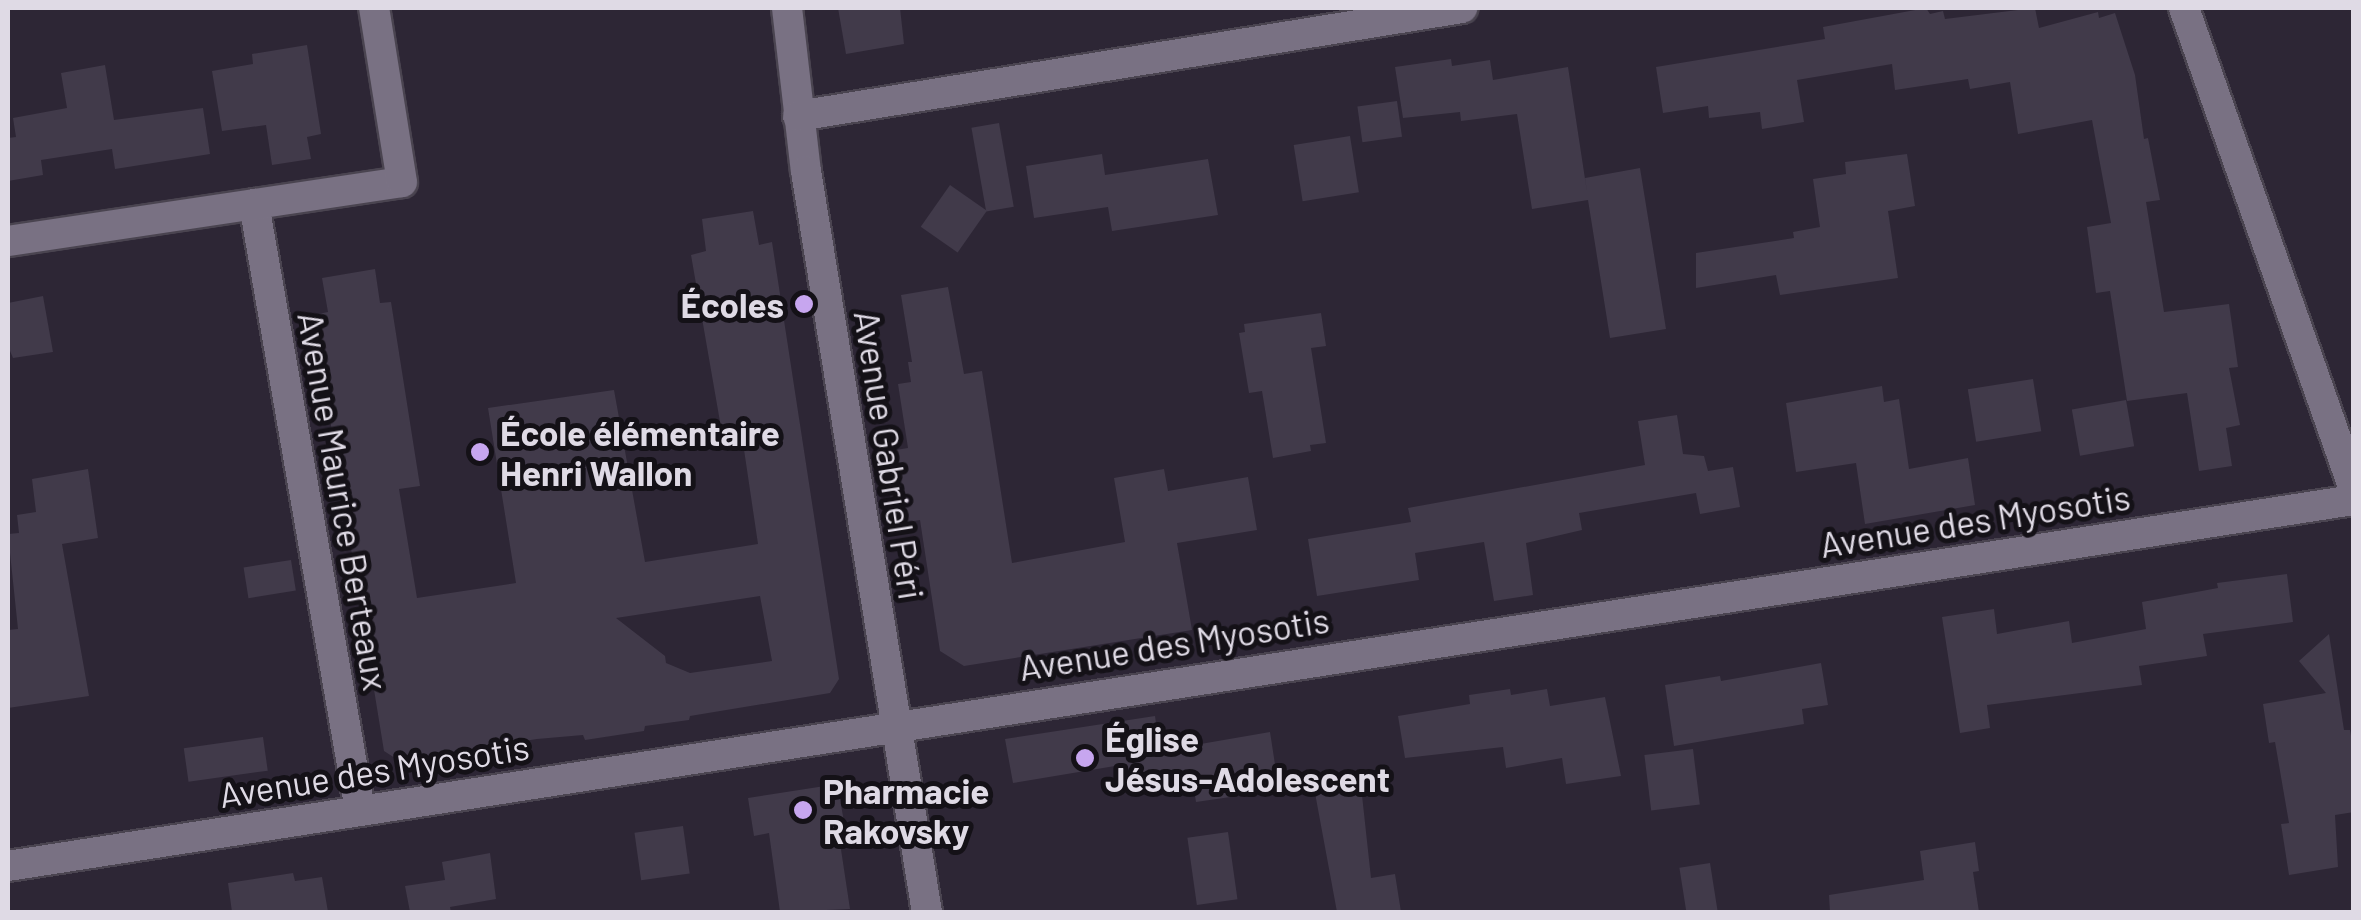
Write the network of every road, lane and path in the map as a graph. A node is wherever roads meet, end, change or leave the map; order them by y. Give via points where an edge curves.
1 (374, 8) edge
2 (787, 8) edge
3 (1462, 8) edge
4 (2184, 8) edge
5 (798, 116) junction
6 (254, 204) junction
7 (8, 241) edge
8 (2354, 490) edge
9 (2354, 500) edge
10 (894, 725) junction
11 (360, 810) junction
12 (8, 866) edge
13 (927, 912) edge

1 - 6 street via 402,182
2 - 5 street, Avenue Gabriel Péri
3 - 5 street
4 - 8 street
5 - 10 street, Avenue Gabriel Péri
6 - 7 street
6 - 11 street, Avenue Maurice Berteaux
9 - 10 street, Avenue des Myosotis
10 - 11 street, Avenue des Myosotis
10 - 13 street, Avenue Gabriel Péri
11 - 12 street, Avenue des Myosotis

